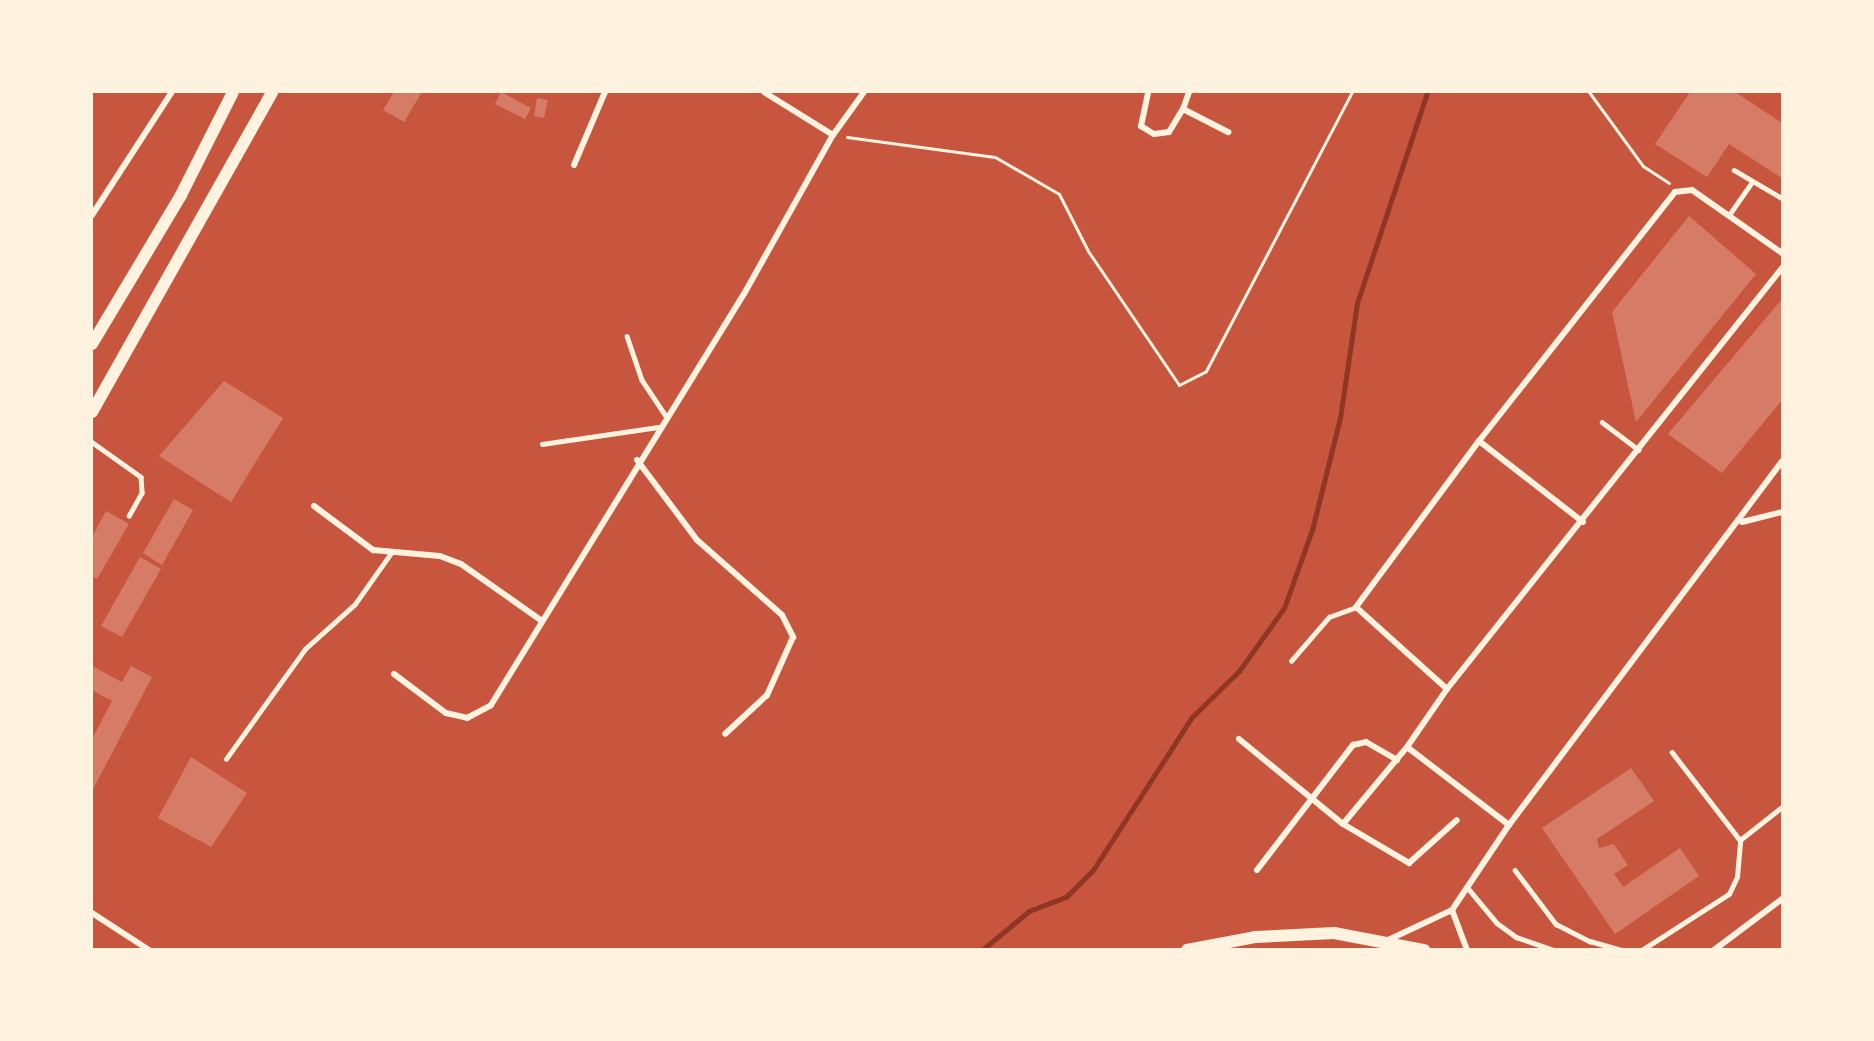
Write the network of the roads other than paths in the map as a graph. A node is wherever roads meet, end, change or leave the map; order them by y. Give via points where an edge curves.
1 (172, 92) edge
2 (233, 92) edge
3 (272, 92) edge
4 (605, 92) edge
5 (764, 92) edge
6 (864, 92) edge
7 (1147, 92) edge
8 (1189, 92) edge
9 (1183, 109) junction
10 (1228, 132) dead end
11 (833, 135) junction
12 (574, 165) dead end
13 (1734, 170) dead end
14 (1752, 182) junction
15 (1782, 198) edge
16 (92, 215) edge
17 (1729, 215) junction
18 (1782, 253) edge
19 (1782, 268) edge
20 (627, 336) dead end
21 (92, 344) edge
22 (92, 412) edge
23 (666, 416) junction
24 (1602, 422) dead end
25 (658, 427) junction
26 (1479, 441) junction
27 (92, 442) edge
28 (542, 444) dead end
29 (1639, 450) junction
30 (637, 460) junction
31 (1782, 461) edge
32 (314, 506) dead end
33 (1782, 512) edge
34 (129, 516) dead end
35 (1582, 522) junction
36 (1742, 522) junction
37 (391, 553) junction
38 (1356, 607) junction
39 (542, 621) junction
40 (1291, 661) dead end
41 (394, 674) dead end
42 (1446, 689) junction
43 (725, 734) dead end
44 (1239, 739) dead end
45 (1407, 747) junction
46 (1672, 753) dead end
47 (226, 759) dead end
48 (1397, 760) junction
49 (1312, 798) junction
50 (1782, 807) edge
51 (1457, 820) dead end
52 (1343, 824) junction
53 (1509, 825) junction
54 (1740, 840) junction
55 (1257, 870) dead end
56 (1515, 870) dead end
57 (1467, 887) junction
58 (1782, 899) edge
59 (1452, 910) junction
60 (92, 913) edge
61 (1388, 940) junction
62 (135, 942) junction
63 (131, 950) edge
64 (149, 950) edge
65 (1186, 950) edge
66 (1424, 950) edge
67 (1467, 950) edge
68 (1553, 950) edge
69 (1622, 950) edge
70 (1642, 950) edge
71 (1714, 950) edge

1 - 16 street
2 - 21 main road via 181,195
3 - 22 main road
4 - 12 street
5 - 11 street
6 - 11 street
7 - 9 street via 1141,126 1154,134 1169,132
8 - 9 street
9 - 10 street
11 - 23 street via 744,294
13 - 14 lane
14 - 15 lane
14 - 17 lane
17 - 18 street
17 - 26 street via 1692,190 1681,190
19 - 29 street
20 - 23 lane via 642,380
23 - 25 street
24 - 29 lane
25 - 28 lane
25 - 30 street
26 - 35 street
26 - 38 street
27 - 34 lane via 141,477 142,493
29 - 35 street
30 - 39 street
30 - 43 street via 697,540 782,615 793,637 767,695
31 - 36 street
32 - 37 street via 373,550
33 - 36 street
35 - 42 street
36 - 53 street
37 - 39 street via 440,556 461,564
37 - 47 lane via 355,604 305,649
38 - 40 lane via 1329,617
38 - 42 street
39 - 41 street via 482,714 446,713
42 - 45 street
44 - 49 street
45 - 48 street
45 - 53 street
46 - 54 lane
48 - 49 street via 1366,742 1353,745
48 - 52 street
49 - 52 street
49 - 55 street
50 - 54 lane
51 - 52 street via 1409,863
53 - 57 street
54 - 70 lane via 1737,877 1729,894
56 - 69 lane via 1556,924 1590,941
57 - 59 street
57 - 68 lane via 1497,923 1516,937
58 - 71 street
59 - 61 street
59 - 67 street
60 - 62 street
61 - 65 main road via 1301,933
61 - 66 main road
62 - 63 street
62 - 64 street

